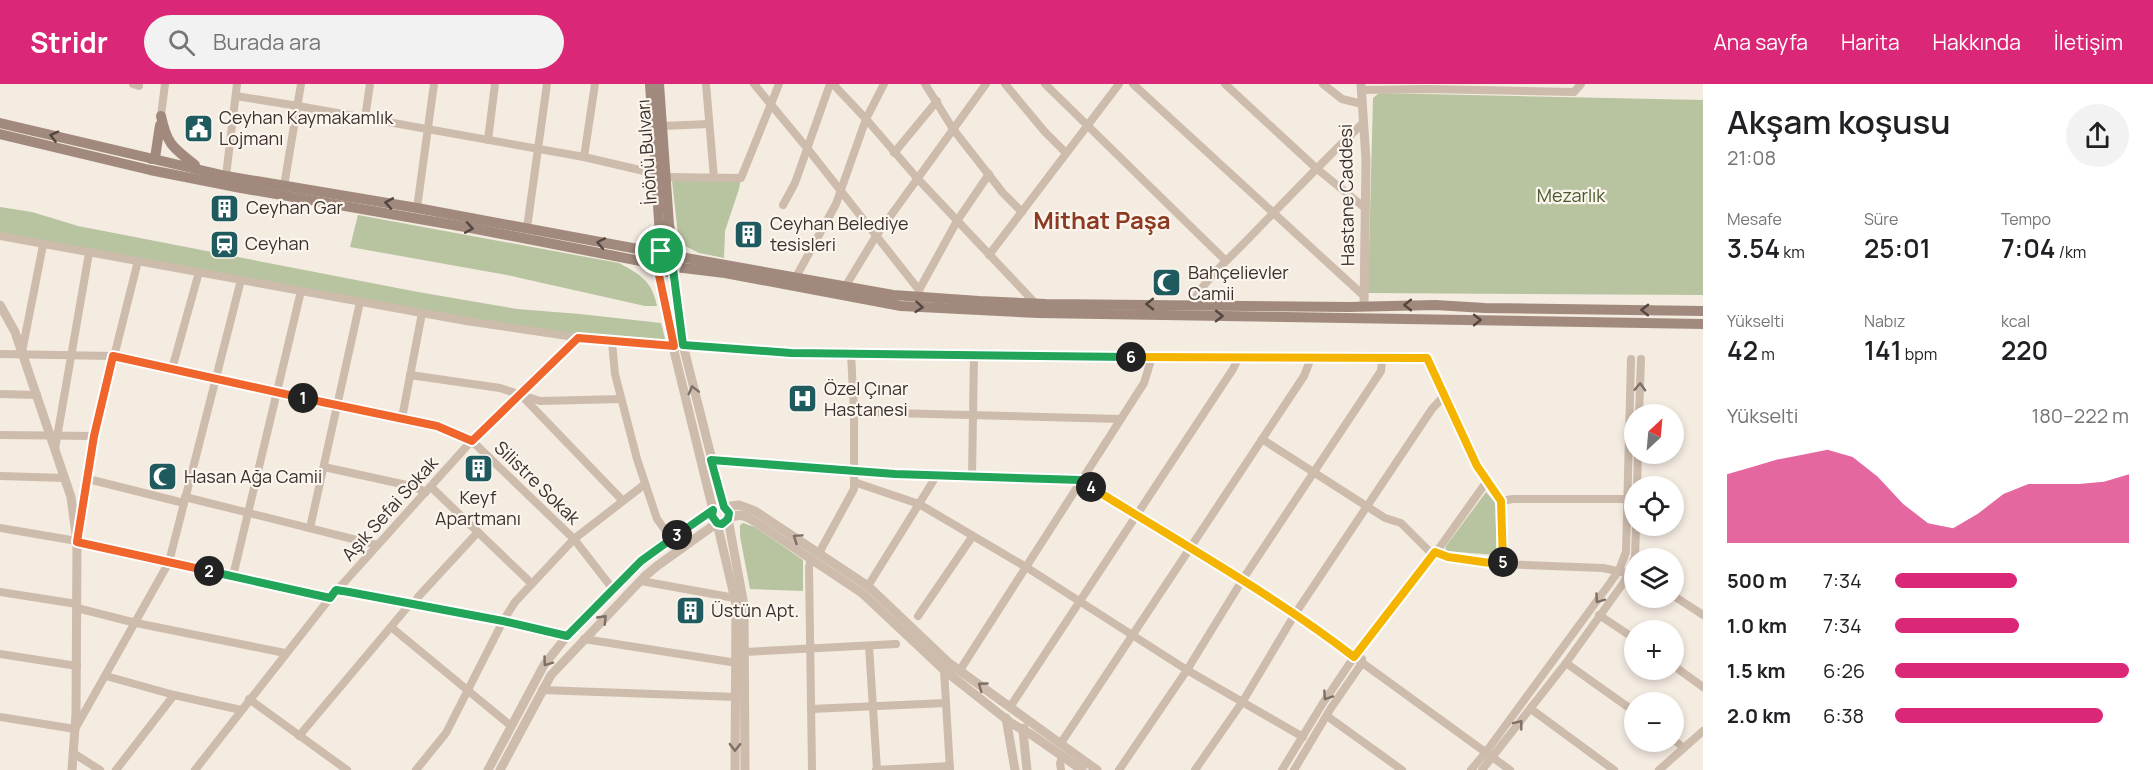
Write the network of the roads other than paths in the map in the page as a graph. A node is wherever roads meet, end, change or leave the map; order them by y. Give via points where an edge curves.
1 (165, 84) edge
2 (237, 84) edge
3 (301, 84) edge
4 (370, 84) edge
5 (434, 84) edge
6 (495, 84) edge
7 (547, 84) edge
8 (595, 84) edge
9 (650, 84) edge
10 (659, 84) edge
11 (706, 84) edge
12 (754, 84) edge
13 (779, 84) edge
14 (831, 84) edge
15 (884, 84) edge
16 (925, 84) edge
17 (986, 84) edge
18 (1005, 84) edge
19 (1045, 84) edge
20 (1119, 84) edge
21 (1133, 84) edge
22 (1225, 84) edge
23 (1323, 84) edge
24 (1581, 84) edge
25 (1428, 86) edge
26 (1361, 87) edge
27 (1489, 87) edge
28 (1550, 88) edge
29 (236, 96) junction
30 (937, 100) junction
31 (771, 103) junction
32 (1362, 104) junction
33 (298, 106) junction
34 (161, 116) junction
35 (365, 118) junction
36 (866, 119) junction
37 (0, 123) edge
38 (709, 124) junction
39 (1362, 124) junction
40 (1088, 125) junction
41 (662, 126) junction
42 (428, 129) junction
43 (953, 129) junction
44 (0, 134) edge
45 (166, 138) junction
46 (488, 140) junction
47 (807, 148) junction
48 (538, 150) junction
49 (894, 153) junction
50 (1066, 153) junction
51 (584, 157) junction
52 (155, 158) junction
53 (171, 162) junction
54 (199, 168) junction
55 (1316, 168) junction
56 (150, 170) junction
57 (166, 173) junction
58 (989, 174) junction
59 (226, 176) junction
60 (661, 176) junction
61 (916, 177) junction
62 (714, 178) junction
63 (284, 186) junction
64 (841, 190) junction
65 (783, 205) dead end
66 (417, 208) junction
67 (1365, 208) junction
68 (1022, 212) junction
69 (1273, 213) junction
70 (957, 221) junction
71 (527, 228) junction
72 (0, 236) edge
73 (876, 236) junction
74 (43, 245) junction
75 (89, 253) junction
76 (989, 255) junction
77 (658, 259) junction
78 (138, 261) junction
79 (674, 261) junction
80 (1226, 261) junction
81 (199, 272) junction
82 (796, 277) junction
83 (241, 280) junction
84 (845, 287) junction
85 (301, 291) junction
86 (919, 294) junction
87 (1364, 301) junction
88 (360, 302) junction
89 (1036, 304) junction
90 (1191, 304) junction
91 (0, 305) edge
92 (1380, 305) junction
93 (1428, 305) junction
94 (1703, 311) edge
95 (422, 313) junction
96 (1381, 319) junction
97 (1429, 320) junction
98 (1703, 324) edge
99 (578, 338) junction
100 (612, 342) junction
101 (678, 346) junction
102 (851, 353) junction
103 (0, 354) edge
104 (22, 354) junction
105 (73, 354) junction
106 (974, 354) junction
107 (113, 356) junction
108 (1152, 357) junction
109 (1311, 358) junction
110 (1631, 358) dead end
111 (1238, 359) junction
112 (1641, 359) dead end
113 (1382, 360) junction
114 (172, 369) junction
115 (410, 375) junction
116 (215, 379) junction
117 (278, 392) junction
118 (0, 394) edge
119 (520, 394) junction
120 (37, 395) junction
121 (1444, 396) junction
122 (621, 399) junction
123 (1639, 404) edge
124 (338, 405) junction
125 (854, 412) junction
126 (972, 414) junction
127 (402, 418) junction
128 (1120, 419) junction
129 (0, 435) edge
130 (54, 436) junction
131 (94, 436) junction
132 (1262, 439) junction
133 (472, 441) junction
134 (711, 460) junction
135 (324, 467) junction
136 (855, 471) junction
137 (1315, 472) junction
138 (937, 475) junction
139 (0, 476) edge
140 (972, 476) junction
141 (1631, 476) edge
142 (65, 478) junction
143 (88, 479) junction
144 (1081, 480) junction
145 (1487, 481) junction
146 (854, 482) junction
147 (645, 484) junction
148 (428, 489) junction
149 (1624, 499) edge
150 (185, 500) junction
151 (622, 500) junction
152 (1501, 501) junction
153 (919, 504) junction
154 (1367, 506) junction
155 (724, 507) junction
156 (713, 510) junction
157 (248, 513) junction
158 (1136, 515) junction
159 (728, 519) junction
160 (717, 523) junction
161 (0, 528) edge
162 (310, 528) junction
163 (478, 532) junction
164 (1628, 536) edge
165 (972, 537) junction
166 (671, 538) junction
167 (574, 539) junction
168 (77, 540) junction
169 (377, 545) junction
170 (1191, 549) junction
171 (1435, 552) junction
172 (815, 556) junction
173 (169, 562) junction
174 (1504, 565) junction
175 (1026, 567) junction
176 (1619, 570) junction
177 (1624, 572) edge
178 (233, 576) junction
179 (1244, 579) junction
180 (641, 580) junction
181 (531, 583) junction
182 (1624, 584) edge
183 (868, 586) junction
184 (612, 588) junction
185 (336, 590) junction
186 (0, 592) edge
187 (330, 598) junction
188 (735, 598) junction
189 (1080, 603) junction
190 (1684, 603) edge
191 (412, 604) junction
192 (77, 606) junction
193 (1295, 614) junction
194 (1599, 615) junction
195 (1703, 615) edge
196 (918, 616) dead end
197 (503, 621) junction
198 (136, 623) junction
199 (391, 627) junction
200 (1624, 632) edge
201 (567, 636) junction
202 (1134, 636) junction
203 (584, 639) junction
204 (896, 645) dead end
205 (869, 646) junction
206 (1362, 649) junction
207 (810, 650) junction
208 (745, 652) junction
209 (285, 653) junction
210 (0, 654) edge
211 (1354, 657) junction
212 (737, 663) junction
213 (1362, 663) junction
214 (1566, 663) junction
215 (77, 666) junction
216 (944, 670) junction
217 (960, 670) junction
218 (1187, 670) junction
219 (1684, 673) edge
220 (105, 676) junction
221 (1703, 687) edge
222 (542, 690) junction
223 (467, 691) junction
224 (174, 695) junction
225 (737, 697) junction
226 (249, 699) junction
227 (1243, 701) junction
228 (946, 703) junction
229 (1624, 704) edge
230 (873, 707) junction
231 (1010, 707) junction
232 (811, 709) junction
233 (1531, 709) junction
234 (241, 710) junction
235 (1327, 716) junction
236 (0, 717) edge
237 (1006, 718) junction
238 (1025, 718) junction
239 (511, 726) junction
240 (75, 729) junction
241 (1023, 731) junction
242 (1703, 731) edge
243 (299, 736) junction
244 (1303, 736) junction
245 (1061, 743) junction
246 (1684, 748) edge
247 (1679, 752) edge
248 (73, 753) junction
249 (1489, 755) junction
250 (1064, 756) junction
251 (950, 768) edge
252 (72, 770) edge
253 (100, 770) edge
254 (116, 770) edge
255 (195, 770) edge
256 (346, 770) edge
257 (416, 770) edge
258 (488, 770) edge
259 (500, 770) edge
260 (735, 770) edge
261 (745, 770) edge
262 (812, 770) edge
263 (877, 770) edge
264 (1015, 770) edge
265 (1027, 770) edge
266 (1060, 770) edge
267 (1082, 770) edge
268 (1097, 770) edge
269 (1119, 770) edge
270 (1195, 770) edge
271 (1282, 770) edge
272 (1294, 770) edge
273 (1401, 770) edge
274 (1471, 770) edge
275 (1482, 770) edge
276 (1510, 770) edge
277 (1614, 770) edge
278 (1659, 770) edge

1 - 34 street
2 - 29 street
3 - 33 street
4 - 35 street
5 - 42 street
6 - 46 street
7 - 48 street
8 - 51 street
9 - 60 main road, İnönü Bulvarı
10 - 41 main road, İnönü Bulvarı
11 - 38 street
12 - 31 street
13 - 31 street
14 - 36 street
14 - 47 street
15 - 36 street
16 - 30 street
17 - 43 street
18 - 50 street
19 - 40 street
20 - 40 street
21 - 69 street
22 - 55 street
23 - 32 street via 1342,99
24 - 28 street via 1574,92
25 - 26 street
25 - 27 street
26 - 32 street, Hastane Caddesi
27 - 28 street
29 - 33 street
29 - 59 street
30 - 43 street
30 - 49 street
31 - 47 street
31 - 62 street via 741,178
32 - 39 street, Hastane Caddesi
33 - 35 street
33 - 63 street
34 - 45 main road
34 - 52 main road
35 - 42 street
36 - 49 street
36 - 64 street
52 -> 37 main road
38 - 41 street
38 - 62 street
39 - 55 street
39 - 67 street, Hastane Caddesi
40 - 50 street
40 - 80 street
41 - 60 main road, İnönü Bulvarı
42 - 46 street
42 - 66 street
43 - 58 street
43 - 61 street
44 - 56 main road
45 - 53 main road
45 - 54 main road
46 - 48 street
47 - 64 street
47 - 65 street
48 - 51 street
48 - 71 street
49 - 61 street
50 - 68 street
51 - 60 street
52 - 53 main road
52 - 56 main road via 147,163
53 - 54 main road
53 - 57 main road
54 - 59 main road
55 - 67 street
55 - 69 street
56 - 57 main road
57 -> 77 main road
58 - 68 street
58 - 70 street
59 - 63 main road
60 - 62 street
60 - 77 main road, İnönü Bulvarı
60 - 79 main road, İnönü Bulvarı
61 - 70 street
61 - 73 street
66 -> 63 main road
64 - 73 street
64 - 82 street
66 - 71 main road
67 - 87 street, Hastane Caddesi
68 - 76 street
69 - 80 street
69 - 87 street
70 - 76 street
70 - 86 street
77 -> 71 main road
72 - 74 street
73 - 84 street
73 - 86 street
74 - 75 street
74 - 104 street
75 - 78 street
75 - 105 street
76 - 89 street
77 - 79 main road via 668,250
77 - 79 main road via 663,271
77 - 101 street
78 - 81 street
78 - 107 street
79 - 82 main road
79 -> 96 main road via 932,309
79 - 101 street
80 - 90 street
81 - 83 street
81 - 114 street
82 - 84 main road
83 - 85 street
83 - 116 street
84 - 86 main road via 893,295
85 - 88 street
85 - 117 street
86 - 89 main road
87 - 90 main road via 1348,307
87 - 92 main road
88 - 95 street
88 - 124 street
90 -> 89 main road
91 - 104 street
93 -> 92 main road
92 - 96 main road via 1376,312
94 -> 93 main road
93 - 97 main road via 1436,311
95 - 99 street
95 - 115 street
96 - 97 main road
97 -> 98 main road
99 - 100 street
99 - 119 street, Aşık Sefai Sokak
100 - 101 street
100 - 122 street
101 - 102 street
134 -> 101 street
101 - 156 street
102 - 106 street
102 - 125 street
103 - 104 street, Silistre Sokak
104 - 105 street, Silistre Sokak
104 - 120 street
105 - 107 street, Silistre Sokak
105 - 130 street
106 - 108 street
106 - 126 street
107 - 114 street, Silistre Sokak
107 - 131 street
108 - 111 street
108 - 128 street via 1144,383
109 - 111 street
109 - 113 street
109 - 132 street
110 - 141 street
111 - 158 street
123 -> 112 street
113 - 121 street via 1427,358
113 - 137 street via 1381,371
114 - 116 street, Silistre Sokak
115 - 119 street
115 - 127 street
116 - 117 street, Silistre Sokak
116 - 150 street
117 - 124 street, Silistre Sokak
117 - 157 street
118 - 120 street
119 - 122 street via 540,401
119 - 133 street, Aşık Sefai Sokak
119 - 151 street
120 - 130 street
121 - 145 street
121 - 154 street via 1431,409
122 - 147 street
124 - 127 street, Silistre Sokak
124 - 135 street
125 - 126 street
125 - 136 street
126 - 128 street
126 - 140 street
127 - 133 street, Silistre Sokak via 437,426
128 - 144 street
129 - 130 street
130 - 131 street
130 - 142 street
131 - 143 street
132 - 137 street
132 - 170 street
133 - 148 street, Aşık Sefai Sokak
133 - 167 street, Silistre Sokak
134 - 136 street
134 - 155 street
135 - 148 street
135 - 162 street
136 - 138 street
136 - 146 street
137 - 154 street
137 - 179 street
138 - 140 street
138 - 153 street
139 - 142 street
140 - 144 street
142 - 168 street
143 - 150 street
143 - 168 street
144 - 158 street
144 - 175 street
145 - 152 street
145 - 171 street
146 - 153 street
146 - 172 street via 854,489
147 - 151 street
147 - 166 street via 657,519
148 - 163 street
148 - 169 street, Aşık Sefai Sokak
149 - 152 street
150 - 157 street
150 - 173 street
151 - 167 street
152 - 174 street
153 - 165 street
153 - 183 street
154 - 171 street via 1401,523 1428,550
154 - 193 street
155 - 156 street
155 - 159 street
172 -> 155 street via 755,511 739,505
156 - 160 street
156 - 166 street
157 - 162 street
157 - 178 street
158 - 170 street
158 - 189 street
159 - 160 street
159 - 172 street via 737,514 749,518
159 - 208 street via 744,604
160 - 180 street
160 - 188 street
161 - 168 street
162 - 169 street
163 - 181 street
163 - 191 street
164 - 176 street
165 - 175 street
165 - 196 street
166 - 184 street
167 - 181 street
167 - 184 street, Silistre Sokak
168 - 173 street
168 - 192 street
169 - 185 street, Aşık Sefai Sokak
170 - 179 street
170 - 202 street
171 - 174 street
171 - 206 street
172 - 183 street
172 - 207 street via 809,567
172 - 216 street via 862,593
173 - 178 street
173 - 198 street
174 - 176 street
175 - 189 street
175 - 217 street
176 - 177 street
176 -> 249 street
178 - 187 street
179 - 193 street
179 - 218 street
180 - 188 street
203 -> 180 street
181 - 197 street
182 - 194 street
183 - 217 street
184 - 201 street
185 - 187 street, Aşık Sefai Sokak
185 - 191 street
186 - 192 street
187 - 209 street, Aşık Sefai Sokak
188 - 212 street
189 - 202 street
189 - 231 street
190 - 195 street
191 - 197 street
191 - 199 street
192 - 198 street
192 - 215 street
193 - 211 street
193 - 227 street
194 - 200 street
194 - 214 street
197 - 201 street
197 - 223 street
198 - 209 street
198 - 220 street
199 - 223 street
199 - 243 street
201 -> 239 street via 544,665
202 - 218 street
202 - 245 street
203 - 212 street
203 - 222 street
204 - 205 street
205 - 207 street
205 - 230 street
206 - 211 street
206 - 213 street
207 - 208 street
207 - 232 street
208 - 261 street
209 - 226 street, Aşık Sefai Sokak
210 - 215 street
211 - 213 street
211 -> 244 street
212 - 225 street
213 - 235 street
213 - 249 street
214 - 229 street
214 - 233 street
215 - 240 street
216 - 228 street
216 - 237 street
231 -> 217 street
218 - 227 street
218 - 269 street
219 - 221 street
220 - 224 street
220 - 240 street
222 - 225 street
222 - 259 street
223 - 239 street
223 - 257 street via 446,733
224 - 234 street
224 - 254 street
225 -> 260 street
226 - 234 street, Aşık Sefai Sokak
226 - 243 street
227 - 244 street
227 - 270 street
228 - 230 street
228 - 251 street
230 - 232 street
230 - 263 street
231 - 237 street
231 - 238 street
232 - 262 street
249 -> 233 street
233 - 277 street
234 - 255 street, Aşık Sefai Sokak
235 - 272 street
235 - 273 street
236 - 240 street
237 - 241 street
237 - 264 street
238 - 241 street
238 - 245 street
239 - 258 street
240 - 248 street
241 - 250 street
241 - 265 street
242 - 246 street
243 - 256 street
244 - 271 street
245 - 268 street
247 - 278 street
248 - 252 street
248 - 253 street
249 - 274 street
249 - 275 street
249 - 276 street
250 - 266 street
250 - 267 street
251 - 263 street

